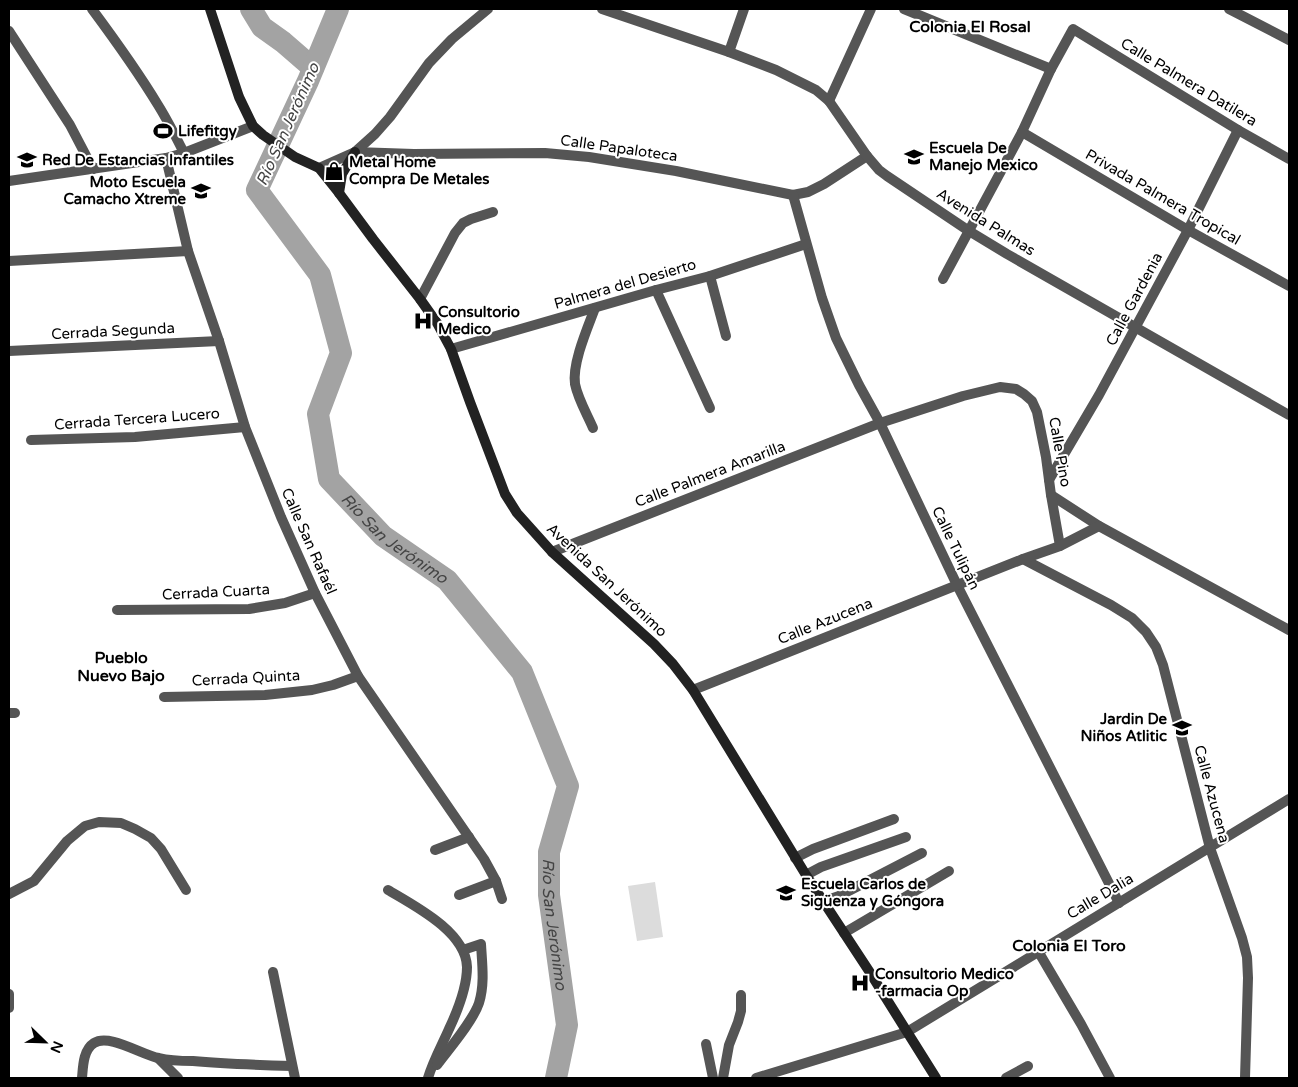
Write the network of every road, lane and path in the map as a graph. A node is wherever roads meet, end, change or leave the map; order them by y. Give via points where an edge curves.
1 (92, 9) edge
2 (210, 9) edge
3 (602, 9) edge
4 (744, 9) edge
5 (871, 9) edge
6 (904, 9) edge
7 (1229, 9) edge
8 (482, 10) edge
9 (9, 31) edge
10 (1289, 40) edge
11 (730, 52) junction
12 (1051, 69) junction
13 (829, 101) junction
14 (253, 126) junction
15 (1238, 130) junction
16 (1022, 132) junction
17 (355, 152) junction
18 (184, 153) junction
19 (867, 156) junction
20 (166, 158) junction
21 (1289, 159) edge
22 (319, 168) junction
23 (93, 169) junction
24 (9, 180) edge
25 (339, 193) junction
26 (793, 195) junction
27 (493, 212) dead end
28 (1188, 230) junction
29 (969, 231) junction
30 (806, 244) junction
31 (188, 251) junction
32 (9, 261) edge
33 (710, 276) junction
34 (944, 279) dead end
35 (1289, 286) edge
36 (656, 290) junction
37 (420, 299) junction
38 (595, 308) junction
39 (1135, 328) junction
40 (726, 336) dead end
41 (219, 341) junction
42 (452, 349) junction
43 (9, 351) edge
44 (710, 408) dead end
45 (1289, 415) edge
46 (880, 423) junction
47 (245, 427) junction
48 (592, 428) dead end
49 (31, 440) dead end
50 (1049, 480) junction
51 (1051, 495) junction
52 (1098, 526) junction
53 (1060, 546) junction
54 (552, 552) junction
55 (1023, 559) junction
56 (957, 585) junction
57 (315, 593) junction
58 (117, 610) dead end
59 (1289, 630) edge
60 (358, 676) junction
61 (693, 690) junction
62 (164, 697) dead end
63 (1289, 799) edge
64 (894, 819) dead end
65 (469, 837) junction
66 (906, 837) dead end
67 (1210, 848) junction
68 (435, 850) dead end
69 (922, 853) dead end
70 (795, 858) junction
71 (949, 872) dead end
72 (806, 875) junction
73 (496, 881) junction
74 (186, 890) dead end
75 (388, 890) dead end
76 (9, 894) edge
77 (459, 895) dead end
78 (502, 899) dead end
79 (824, 901) junction
80 (1118, 903) junction
81 (844, 933) junction
82 (463, 950) junction
83 (1038, 951) junction
84 (274, 972) dead end
85 (9, 994) edge
86 (741, 995) dead end
87 (9, 1008) edge
88 (907, 1032) junction
89 (706, 1044) dead end
90 (159, 1059) junction
91 (292, 1066) junction
92 (1028, 1066) dead end
93 (82, 1078) edge
94 (178, 1078) edge
95 (295, 1078) edge
96 (428, 1078) edge
97 (713, 1078) edge
98 (723, 1078) edge
99 (756, 1078) edge
100 (936, 1078) edge
101 (1006, 1078) edge
102 (1110, 1078) edge
103 (1245, 1078) edge

1 - 18 street via 155,99
2 - 14 main road, Avenida San Jerónimo via 239,97
3 - 11 street, Avenida Palmas
4 - 11 street
5 - 13 street
6 - 12 street
7 - 10 street
8 - 17 street via 429,63 384,125
9 - 23 street via 70,125
11 - 13 street, Avenida Palmas via 784,73
12 - 15 street, Calle Palmera Datilera via 1073,29
12 - 16 street
13 - 19 street, Avenida Palmas
14 - 18 street
14 - 22 main road, Avenida San Jerónimo via 296,157
15 - 21 street, Calle Palmera Datilera
15 - 28 street, Calle Gardenia
16 - 28 street, Privada Palmera Tropical
16 - 29 street
17 - 22 street
17 - 25 main road via 342,174
17 - 26 street, Calle Papaloteca via 545,153 676,171
18 - 20 street
19 - 26 street, Calle Papaloteca via 824,184
19 - 29 street, Avenida Palmas via 879,170
20 - 23 street
20 - 31 street, Calle San Rafaél
22 - 25 main road, Avenida San Jerónimo
23 - 24 street
25 - 37 main road, Avenida San Jerónimo
26 - 30 street, Calle Tulipán
27 - 37 street via 463,223
28 - 35 street, Privada Palmera Tropical
28 - 39 street, Calle Gardenia
29 - 34 street
29 - 39 street, Avenida Palmas
30 - 33 street, Palmera del Desierto
30 - 46 street, Calle Tulipán via 836,338
31 - 32 street
31 - 41 street, Calle San Rafaél
33 - 36 street, Palmera del Desierto
33 - 40 street
36 - 38 street, Palmera del Desierto
36 - 44 street
37 - 42 main road, Avenida San Jerónimo
38 - 42 street, Palmera del Desierto
38 - 48 street via 580,351 575,381
39 - 45 street, Avenida Palmas
39 - 50 street, Calle Gardenia
41 - 43 street, Cerrada Segunda
41 - 47 street, Calle San Rafaél
42 - 54 main road, Avenida San Jerónimo via 505,494
46 - 50 street, Calle Pino via 991,389 1016,389 1032,401 1037,412
46 - 54 street, Calle Palmera Amarilla
46 - 56 street, Calle Tulipán
47 - 49 street, Cerrada Tercera Lucero
47 - 57 street, Calle San Rafaél
50 - 51 street, Calle Pino
51 - 52 street, Calle Pino
51 - 53 street
52 - 53 street, Calle Azucena
52 - 59 street
53 - 55 street, Calle Azucena
54 - 61 main road, Avenida San Jerónimo via 654,644
55 - 56 street, Calle Azucena
55 - 67 street, Calle Azucena via 1132,618 1156,647
56 - 61 street, Calle Azucena
56 - 80 street, Calle Tulipán
57 - 58 street, Cerrada Cuarta via 285,603 249,609
57 - 60 street, Calle San Rafaél
60 - 62 street, Cerrada Quinta via 312,690
60 - 65 street, Calle San Rafaél
61 - 70 main road, Avenida San Jerónimo
63 - 67 street, Calle Dalia
64 - 70 street
65 - 68 street
65 - 73 street, Calle San Rafaél
66 - 72 street
67 - 80 street, Calle Dalia
67 - 103 street, Calle Azucena via 1246,957
69 - 79 street
70 - 72 main road, Avenida San Jerónimo
71 - 81 street
72 - 79 main road, Avenida San Jerónimo
73 - 77 street
73 - 78 street, Calle San Rafaél
74 - 76 street via 151,838 121,823 99,822 85,826 67,841 34,881
75 - 82 street via 426,912 453,936
79 - 81 main road, Avenida San Jerónimo
80 - 83 street, Calle Dalia
81 - 88 main road, Avenida San Jerónimo
82 - 96 street via 467,966 466,984
82 - 96 street via 481,944 483,978 479,1003
83 - 88 street, Calle Dalia
83 - 102 street
84 - 91 street
85 - 87 street
86 - 98 street via 738,1022
88 - 99 street, Calle Dalia
88 - 100 main road, Avenida San Jerónimo
89 - 97 street
90 - 91 street
90 - 93 street via 103,1040 93,1043 88,1050
90 - 94 street
91 - 95 street
92 - 101 street

